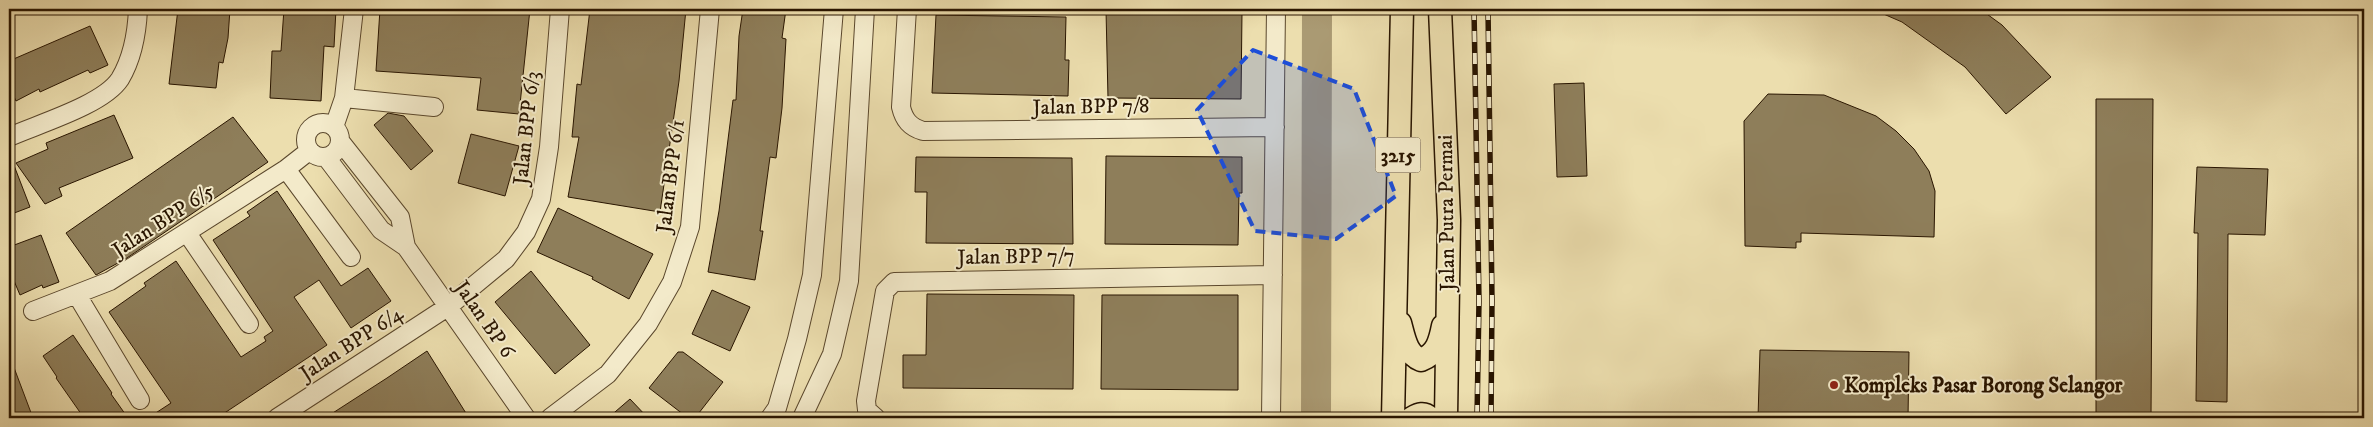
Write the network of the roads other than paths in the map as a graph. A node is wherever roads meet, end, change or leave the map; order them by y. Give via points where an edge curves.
1 (138, 9) edge
2 (354, 9) edge
3 (560, 9) edge
4 (710, 9) edge
5 (834, 9) edge
6 (865, 9) edge
7 (907, 9) edge
8 (1276, 9) edge
9 (1402, 9) edge
10 (1440, 9) edge
11 (344, 98) junction
12 (434, 107) dead end
13 (1275, 127) junction
14 (337, 134) junction
15 (9, 137) edge
16 (309, 151) junction
17 (326, 157) junction
18 (286, 169) junction
19 (378, 189) junction
20 (360, 200) junction
21 (187, 233) junction
22 (406, 247) junction
23 (351, 257) dead end
24 (1274, 275) junction
25 (1449, 293) junction
26 (77, 295) junction
27 (1394, 302) junction
28 (449, 306) junction
29 (33, 311) dead end
30 (249, 324) dead end
31 (140, 400) dead end
32 (871, 414) edge
33 (277, 418) edge
34 (526, 418) edge
35 (550, 418) edge
36 (770, 418) edge
37 (802, 418) edge
38 (1271, 418) edge
39 (1393, 418) edge
40 (1412, 418) edge
41 (1430, 418) edge
42 (1446, 418) edge

1 - 15 street via 128,63 119,80 106,93
2 - 11 street
3 - 28 street, Jalan BPP 6/3 via 550,147 541,199 526,232 506,258
4 - 35 street, Jalan BPP 6/1 via 690,227 672,282 648,324 608,374
5 - 36 street via 812,275 797,339
6 - 37 street via 849,281 832,354
7 - 13 street, Jalan BPP 7/8 via 901,107 908,123 923,131
8 - 13 street
9 - 27 main road, 3215
10 - 25 main road, Jalan Putra Permai / 3215
11 - 12 street
11 - 14 street
13 - 24 street
14 - 16 street via 322,123 310,128 306,139
14 - 17 street via 336,151
14 - 19 street
16 - 17 street
16 - 18 street, Jalan BPP 6/5
17 - 20 street
18 - 21 street, Jalan BPP 6/5
18 - 23 street
19 - 20 street
19 - 22 street via 400,217
20 - 22 street via 381,230
21 - 26 street, Jalan BPP 6/5 via 110,280
21 - 30 street
22 - 28 street, Jalan BP 6
24 - 32 street, Jalan BPP 7/7 via 894,282 885,291 866,401
24 - 38 street
25 - 27 main road via 1440,342 1421,360 1411,354 1406,344
25 - 42 main road, Jalan Putra Permai / 3215
26 - 29 street, Jalan BPP 6/5
26 - 31 street
27 - 39 main road, 3215
28 - 33 street, Jalan BPP 6/4
28 - 34 street, Jalan BP 6
40 - 41 main road via 1420,414

